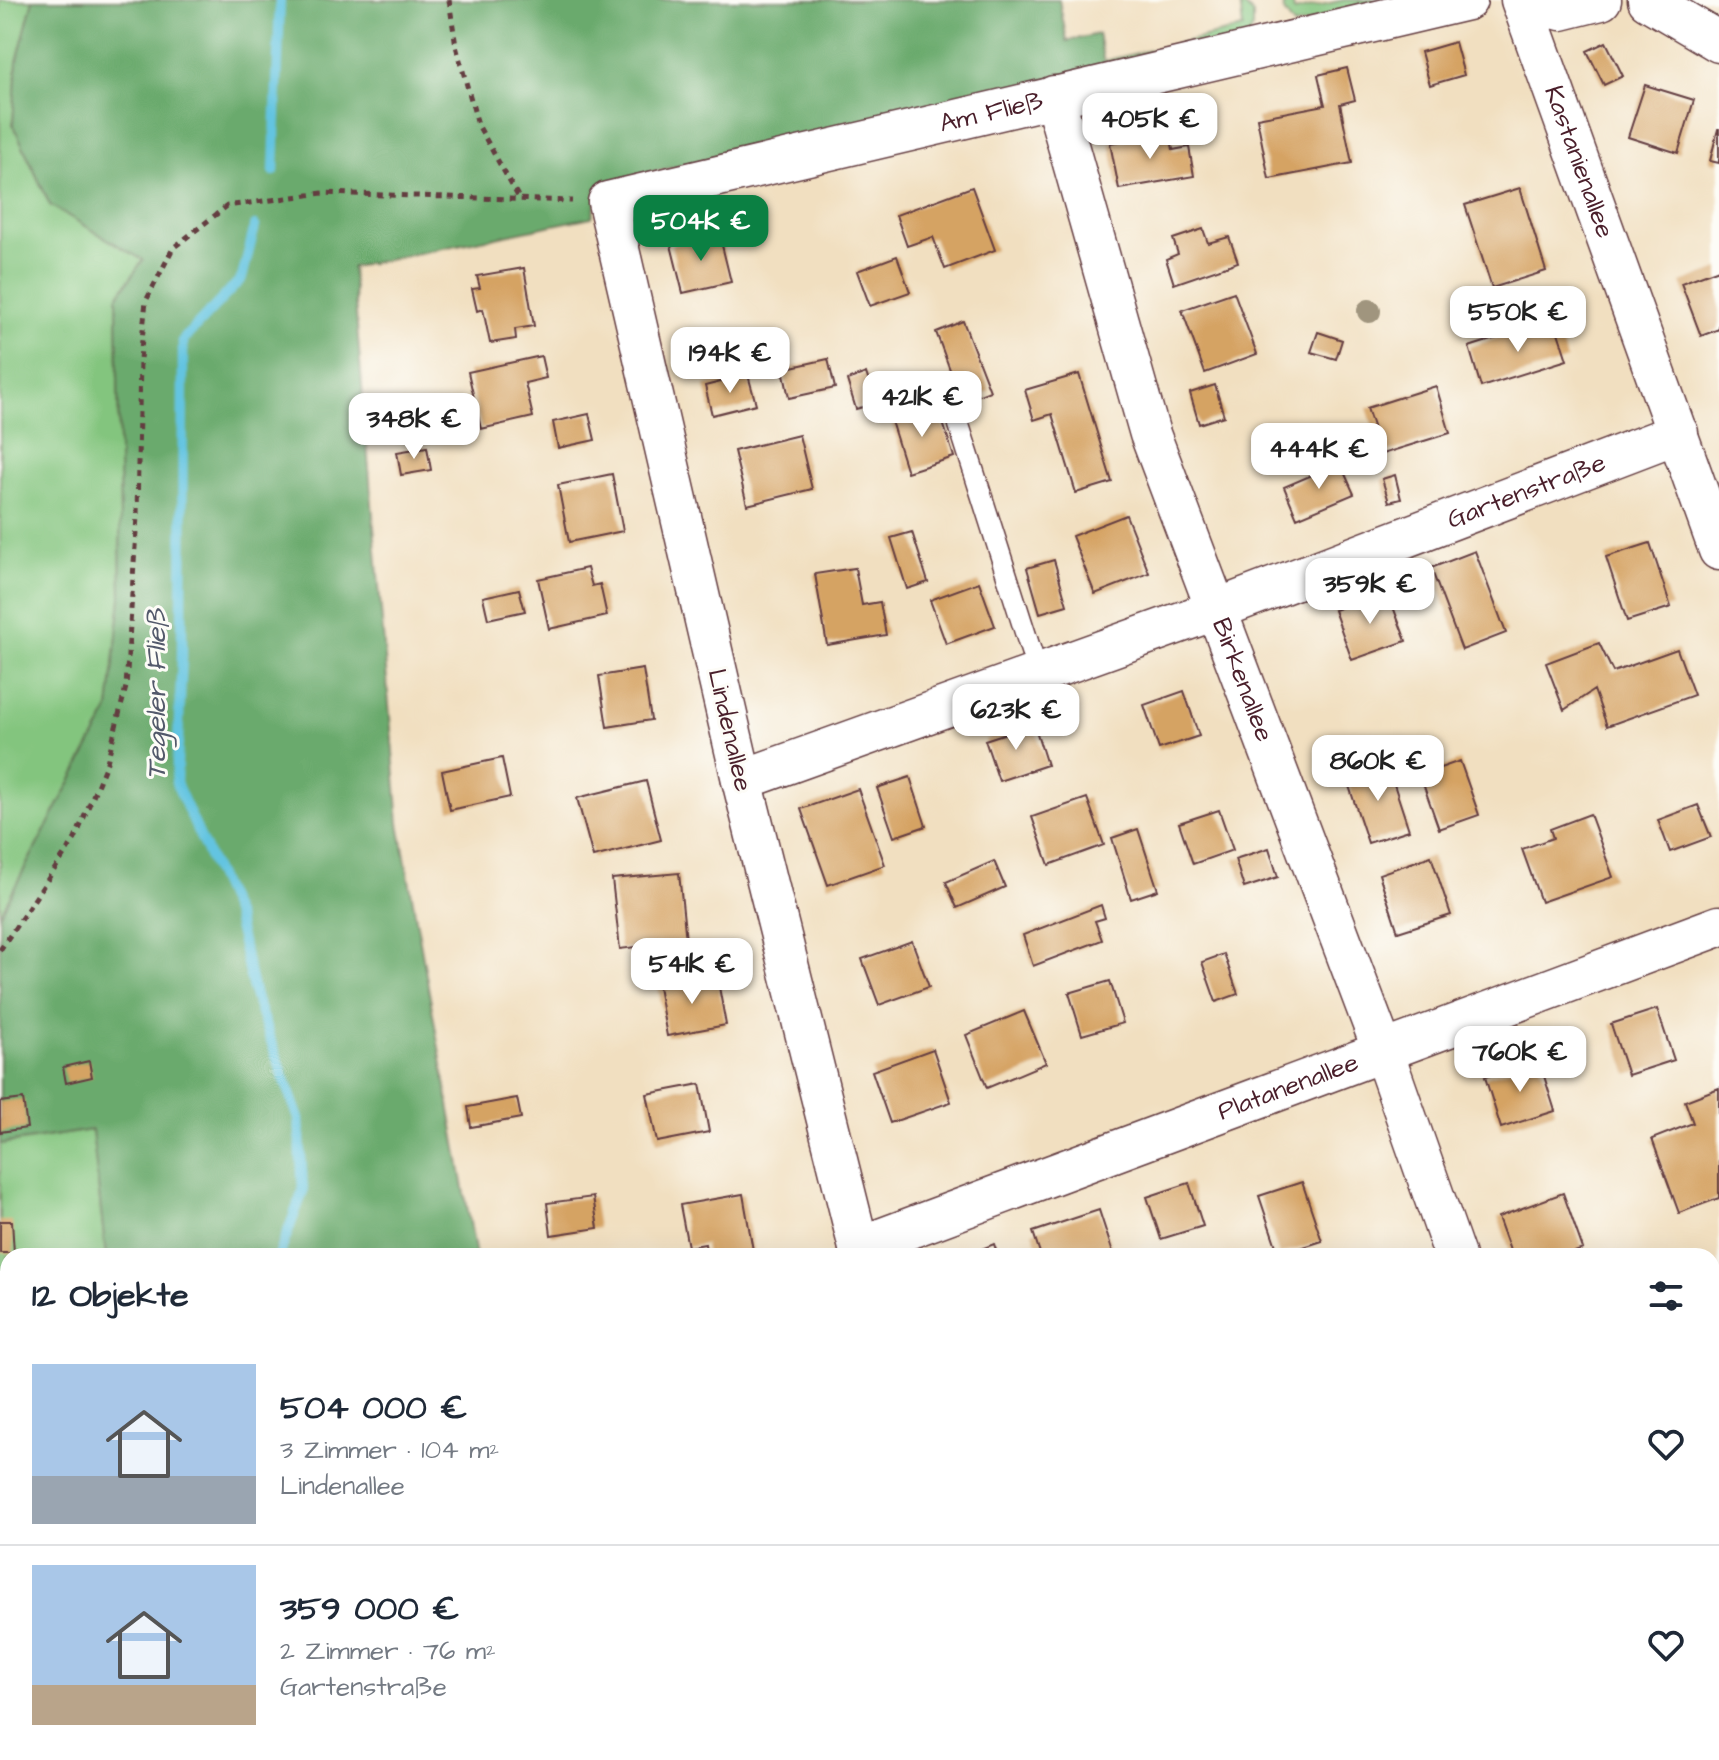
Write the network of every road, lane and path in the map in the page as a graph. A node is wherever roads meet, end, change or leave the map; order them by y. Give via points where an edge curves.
1 (449, 0) edge
2 (1467, 0) edge
3 (1521, 0) edge
4 (1528, 0) edge
5 (1601, 0) edge
6 (1648, 0) edge
7 (1719, 42) edge
8 (1054, 96) junction
9 (521, 201) junction
10 (608, 202) junction
11 (959, 425) dead end
12 (1678, 433) junction
13 (1719, 550) edge
14 (1215, 610) junction
15 (1038, 673) junction
16 (742, 780) junction
17 (1719, 926) edge
18 (0, 950) edge
19 (1383, 1051) junction
20 (859, 1248) edge
21 (870, 1248) edge
22 (1452, 1248) edge

1 - 9 path via 478,125
2 - 8 street, Am Fließ
3 - 12 street, Kastanienallee
4 - 5 street via 1561,10
6 - 7 street
8 - 10 street, Am Fließ
8 - 14 street, Birkenallee via 1150,434
9 - 10 path
9 - 18 path via 323,193 227,206 173,248 146,301 126,687 107,762 75,839
10 - 16 street, Lindenallee
11 - 15 lane
12 - 13 street, Kastanienallee
12 - 14 street, Gartenstraße
14 - 15 street, Gartenstraße
14 - 19 street, Birkenallee
15 - 16 street, Gartenstraße
16 - 20 street, Lindenallee
17 - 19 street, Platanenallee
19 - 21 street, Platanenallee
19 - 22 street, Birkenallee

